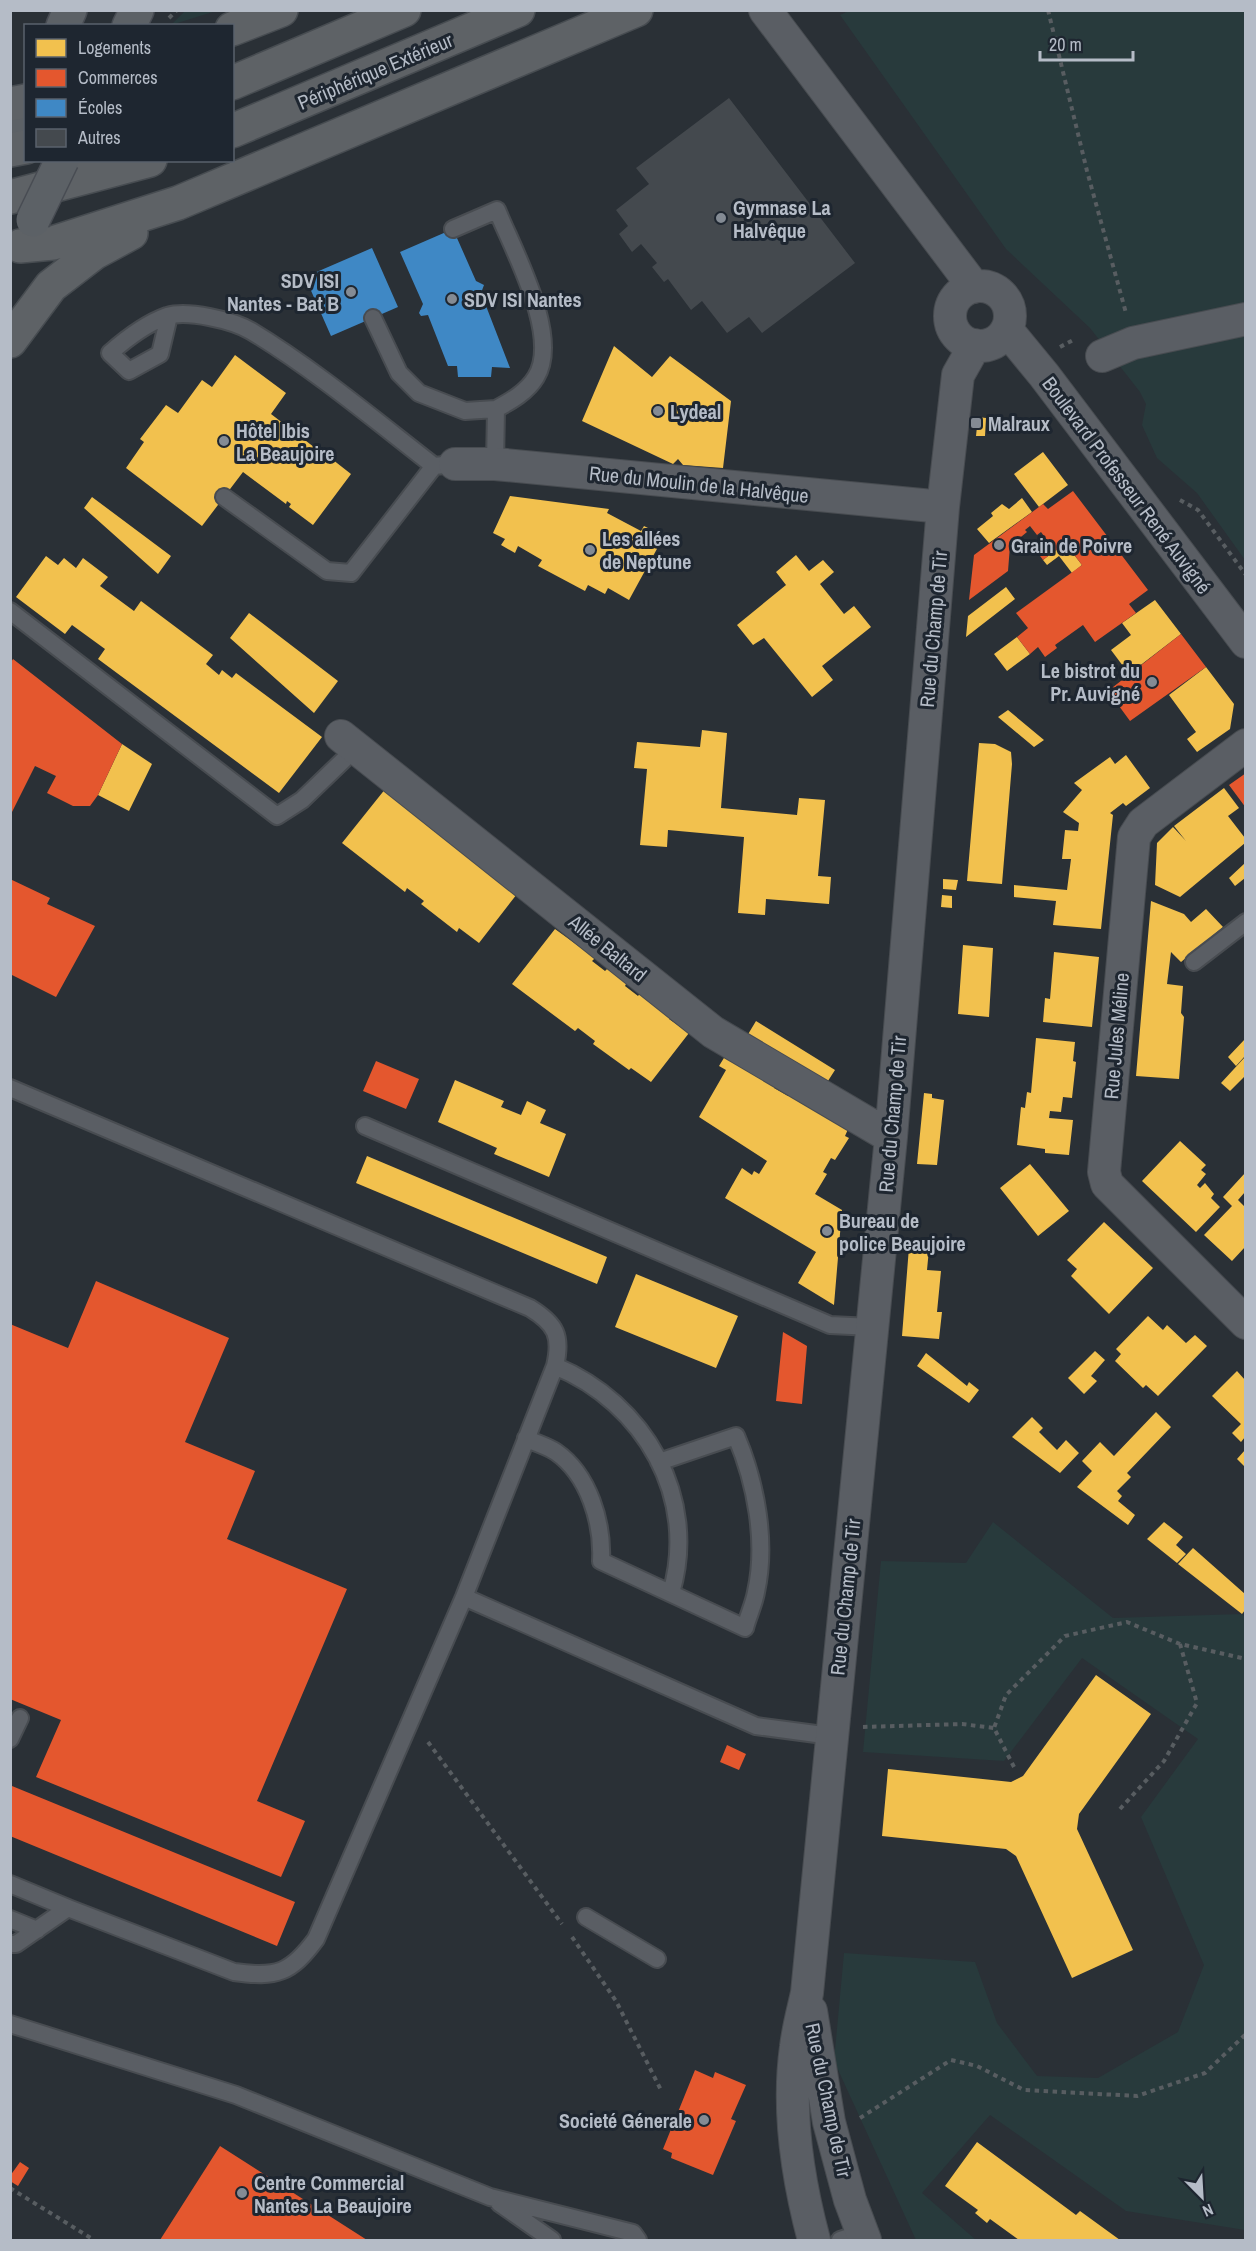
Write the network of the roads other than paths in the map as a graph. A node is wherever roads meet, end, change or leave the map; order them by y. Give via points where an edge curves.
1 (70, 10) edge
2 (137, 10) edge
3 (282, 10) edge
4 (404, 10) edge
5 (518, 10) edge
6 (636, 10) edge
7 (765, 10) edge
8 (64, 24) edge
9 (130, 24) edge
10 (234, 28) edge
11 (234, 82) edge
12 (234, 130) edge
13 (61, 162) edge
14 (142, 162) edge
15 (10, 197) edge
16 (178, 203) junction
17 (453, 229) dead end
18 (18, 245) edge
19 (974, 287) junction
20 (169, 316) dead end
21 (372, 318) dead end
22 (1245, 319) edge
23 (1006, 330) junction
24 (10, 341) edge
25 (975, 345) junction
26 (1102, 356) dead end
27 (496, 409) junction
28 (495, 464) junction
29 (445, 465) junction
30 (224, 497) dead end
31 (943, 507) junction
32 (10, 611) edge
33 (1242, 631) edge
34 (349, 742) joint
35 (1245, 746) edge
36 (1245, 921) edge
37 (1194, 962) dead end
38 (10, 1088) edge
39 (365, 1126) dead end
40 (891, 1137) junction
41 (1245, 1323) edge
42 (872, 1327) junction
43 (555, 1366) junction
44 (526, 1438) junction
45 (659, 1462) junction
46 (671, 1593) junction
47 (464, 1597) junction
48 (20, 1718) dead end
49 (832, 1732) junction
50 (10, 1739) edge
51 (10, 1884) edge
52 (68, 1908) junction
53 (586, 1917) dead end
54 (10, 1919) edge
55 (37, 1930) junction
56 (10, 1944) edge
57 (657, 1959) dead end
58 (807, 1993) junction
59 (10, 2024) edge
60 (490, 2197) junction
61 (855, 2238) edge
62 (552, 2241) edge
63 (638, 2241) edge
64 (814, 2241) edge

1 - 8 main road
2 - 9 main road
3 - 10 highway
4 - 11 highway
5 - 12 highway, Périphérique Extérieur
6 - 16 highway
7 - 19 street
13 - 18 main road, bridge
14 - 15 highway
16 - 18 highway via 53,243
16 - 24 highway via 94,253 51,286
17 - 27 lane via 496,210 538,309 543,346 536,376 517,397
19 - 23 street via 992,289 1002,296 1010,312
19 - 25 street via 957,297 950,314 958,337
20 - 29 lane via 208,316 249,330
21 - 27 lane via 399,373 419,393 465,411
22 - 26 street via 1133,343
23 - 25 street via 993,343
23 - 33 street, Boulevard Professeur René Auvigné
25 - 31 street, Rue du Champ de Tir via 958,375
27 - 28 lane
28 - 29 street, Rue du Moulin de la Halvêque
28 - 31 street, Rue du Moulin de la Halvêque
29 - 30 lane via 351,573 327,571
31 - 40 street, Rue du Champ de Tir
32 - 34 lane via 277,816 302,800
34 - 40 street, Allée Baltard via 713,1032
35 - 41 street, Rue Jules Méline via 1143,823 1134,837 1104,1172 1107,1184
36 - 37 lane
38 - 43 lane via 530,1308 547,1318 556,1333 560,1347
39 - 42 lane via 830,1325
40 - 42 street, Rue du Champ de Tir
42 - 49 street, Rue du Champ de Tir
43 - 44 lane
43 - 45 lane via 579,1376 617,1403 647,1439
44 - 46 lane via 556,1451 579,1476 594,1507 602,1541 601,1561
44 - 47 lane
45 - 46 lane via 668,1480 678,1526 677,1573
45 - 46 lane via 736,1436 753,1487 758,1521 760,1557 756,1592 745,1628
47 - 49 lane via 756,1726
47 - 52 lane via 316,1939 301,1960 285,1971 260,1976 234,1972
48 - 50 lane
49 - 58 street, Rue du Champ de Tir
51 - 52 lane
52 - 55 lane
53 - 57 lane
54 - 55 lane
55 - 56 lane
58 - 61 street, Rue du Champ de Tir via 829,2122
58 - 64 street, Rue du Champ de Tir via 795,2048 794,2107 801,2193
59 - 60 lane via 236,2095
60 - 62 lane
60 - 63 lane via 633,2233

